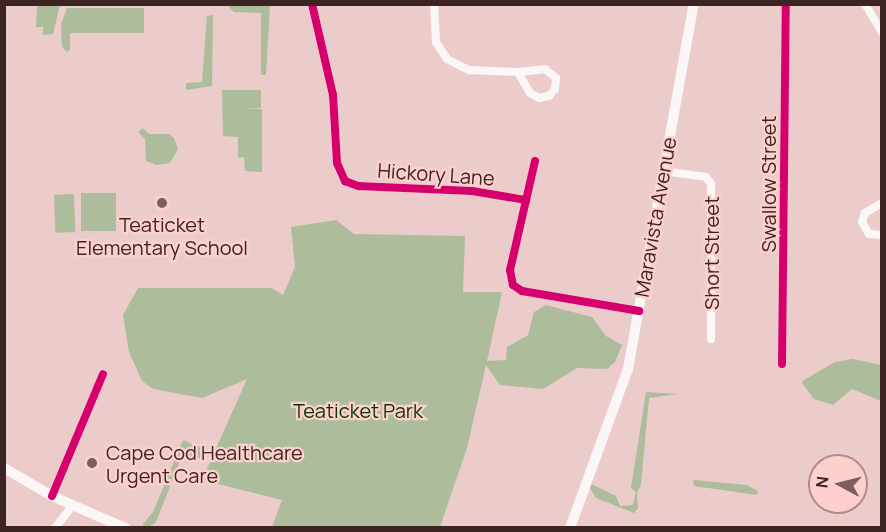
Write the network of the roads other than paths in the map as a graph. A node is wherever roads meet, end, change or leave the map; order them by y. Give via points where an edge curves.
1 (312, 4) edge
2 (434, 4) edge
3 (694, 4) edge
4 (786, 4) edge
5 (865, 4) edge
6 (882, 32) edge
7 (518, 72) junction
8 (535, 161) dead end
9 (663, 171) junction
10 (526, 200) junction
11 (882, 203) edge
12 (882, 235) edge
13 (639, 311) junction
14 (711, 339) dead end
15 (782, 364) dead end
16 (103, 374) dead end
17 (4, 468) edge
18 (4, 477) edge
19 (35, 488) junction
20 (52, 496) junction
21 (72, 506) junction
22 (55, 528) edge
23 (125, 528) edge
24 (570, 528) edge

1 - 10 street, Hickory Lane via 333,95 337,163 345,181 358,186 472,191
2 - 7 street via 436,42 447,59 469,70
3 - 9 main road, Maravista Avenue
4 - 15 street, Swallow Street
5 - 6 street
7 - 7 street via 534,97 549,96 555,89 556,78 550,71
8 - 10 street
9 - 13 main road, Maravista Avenue
9 - 14 street, Short Street via 706,177 711,184
10 - 13 street via 510,270 517,288
11 - 12 street via 865,213 862,222 869,234
13 - 24 main road, Maravista Avenue via 624,383
16 - 20 street
17 - 19 main road
18 - 19 main road
19 - 20 main road
20 - 21 main road
21 - 22 street
21 - 23 main road

